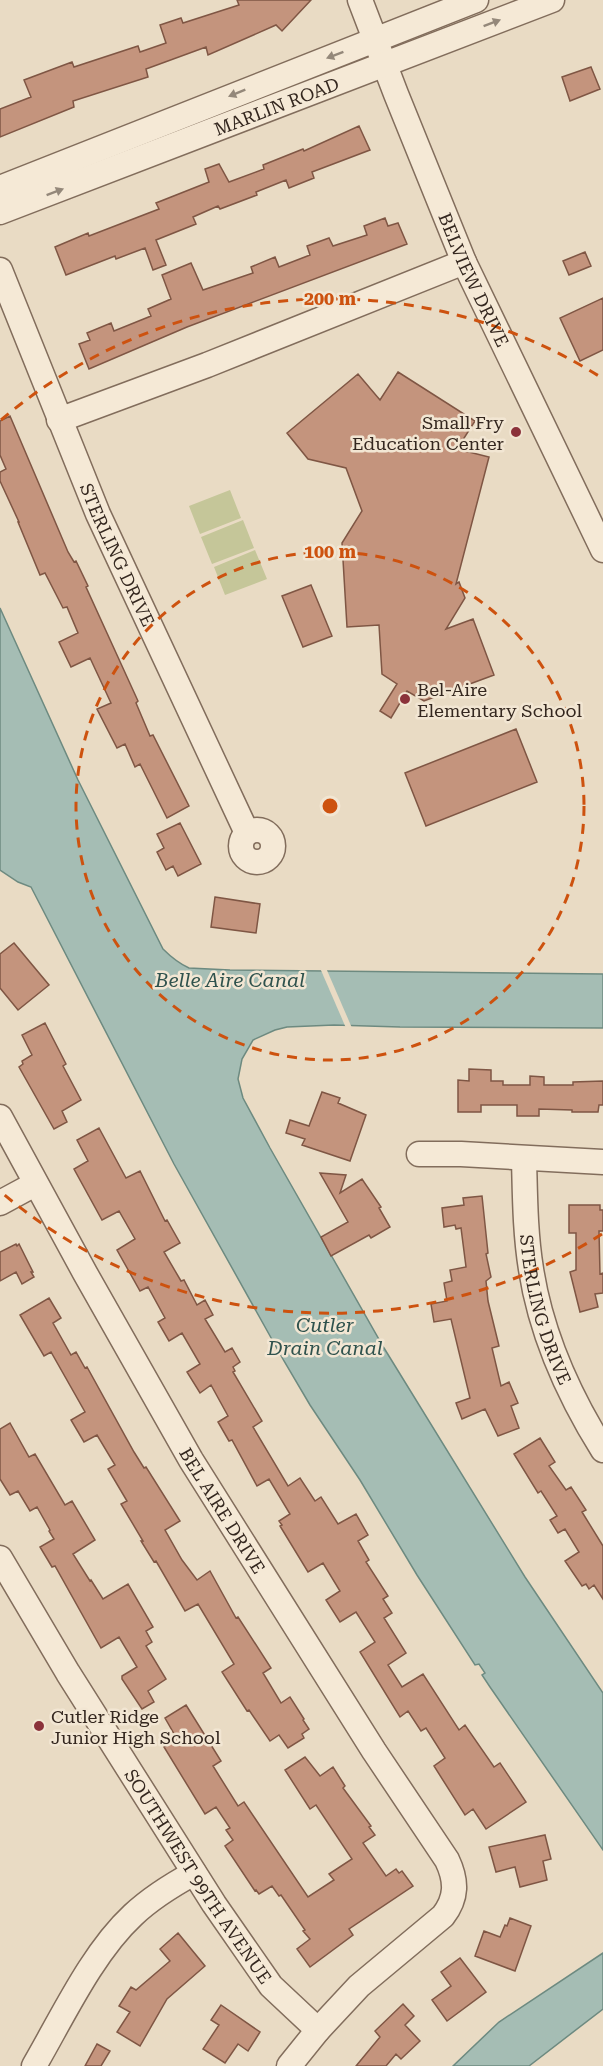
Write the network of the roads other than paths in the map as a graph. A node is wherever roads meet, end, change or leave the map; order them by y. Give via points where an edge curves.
1 (360, 0) edge
2 (476, 0) edge
3 (552, 0) edge
4 (375, 39) junction
5 (385, 65) junction
6 (0, 188) edge
7 (0, 212) edge
8 (465, 262) junction
9 (0, 270) edge
10 (59, 420) junction
11 (603, 550) edge
12 (247, 833) dead end
13 (0, 1118) edge
14 (419, 1154) dead end
15 (524, 1159) junction
16 (603, 1162) edge
17 (35, 1184) junction
18 (0, 1203) edge
19 (603, 1450) edge
20 (0, 1558) edge
21 (194, 1873) junction
22 (318, 2030) junction
23 (34, 2066) edge
24 (289, 2066) edge

1 - 4 street, BELVIEW DRIVE
2 - 4 street, MARLIN ROAD
5 -> 3 street, MARLIN ROAD
4 - 5 street, BELVIEW DRIVE
4 -> 6 street, MARLIN ROAD
7 -> 5 street, MARLIN ROAD
5 - 8 street, BELVIEW DRIVE
8 - 10 street
8 - 11 street, BELVIEW DRIVE
9 - 10 street, STERLING DRIVE
10 - 12 street, STERLING DRIVE via 103,524
13 - 17 street, BEL AIRE DRIVE
14 - 15 street
15 - 16 street
15 - 19 street, STERLING DRIVE via 528,1252 540,1313 564,1380
17 - 18 street
17 - 22 street, BEL AIRE DRIVE via 191,1460 447,1860 455,1881 451,1904 443,1916 375,1971
20 - 21 street, SOUTHWEST 99TH AVENUE
21 - 22 street, SOUTHWEST 99TH AVENUE via 267,1980
21 - 23 street via 150,1900 127,1921 86,1976
22 - 24 street

